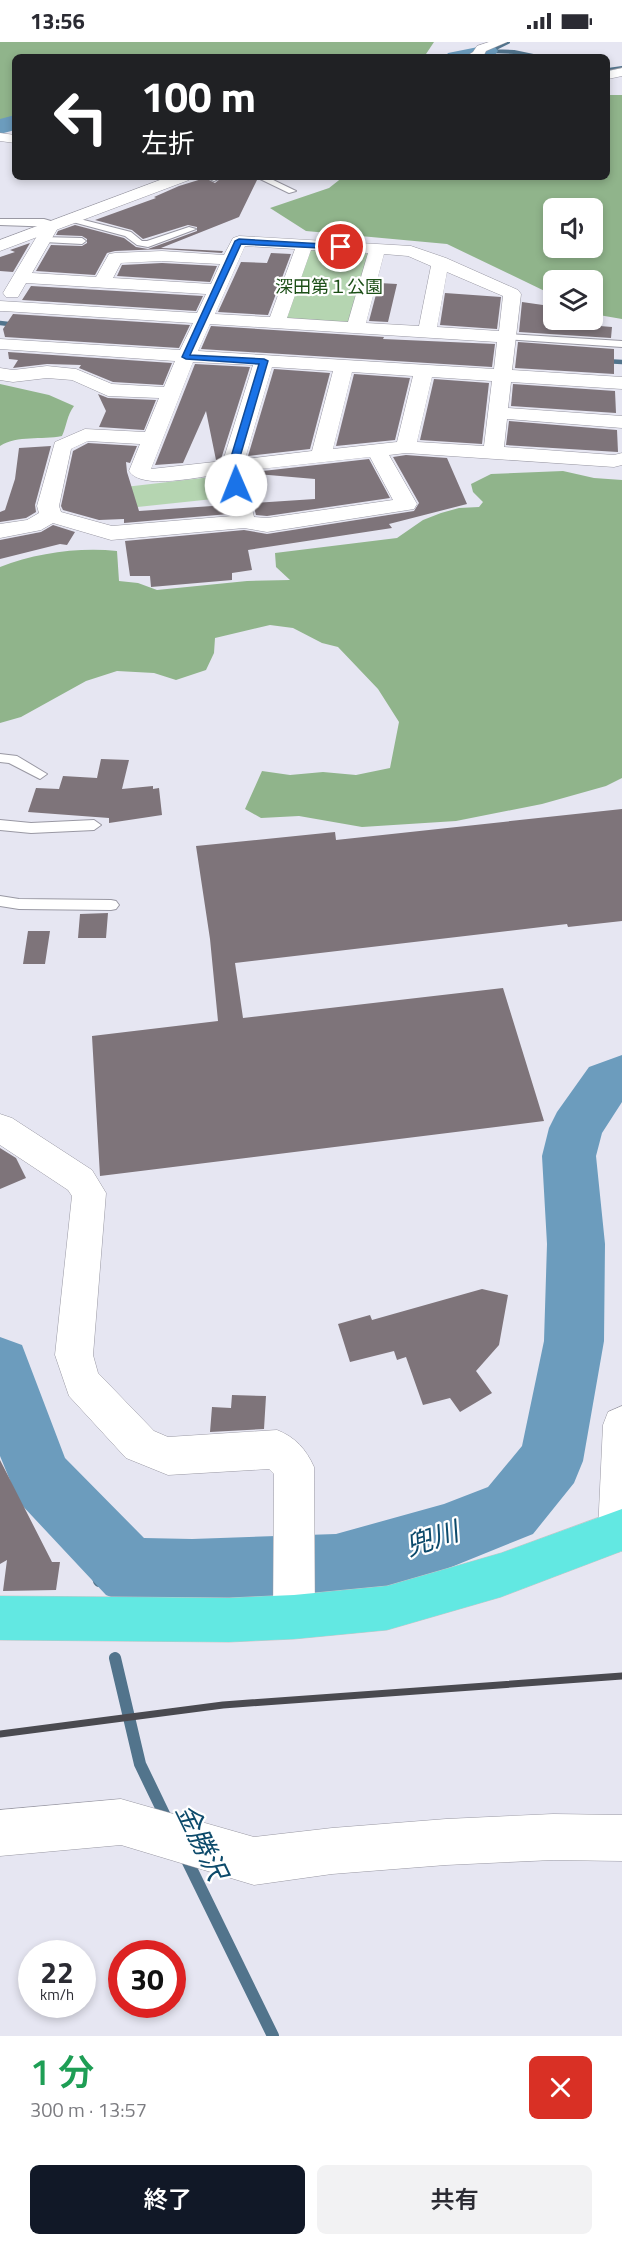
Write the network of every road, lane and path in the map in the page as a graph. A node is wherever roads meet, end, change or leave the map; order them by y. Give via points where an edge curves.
1 (501, 42) edge
2 (478, 54) edge
3 (175, 180) edge
4 (267, 180) edge
5 (292, 191) dead end
6 (0, 222) edge
7 (56, 227) junction
8 (192, 230) dead end
9 (82, 241) dead end
10 (304, 245) junction
11 (0, 246) edge
12 (377, 249) junction
13 (230, 260) junction
14 (440, 262) junction
15 (23, 278) junction
16 (102, 282) junction
17 (216, 289) junction
18 (2, 308) edge
19 (203, 318) junction
20 (277, 322) junction
21 (356, 327) junction
22 (427, 331) junction
23 (508, 336) junction
24 (6, 344) edge
25 (622, 344) edge
26 (186, 357) junction
27 (264, 361) junction
28 (345, 366) junction
29 (0, 368) edge
30 (424, 371) junction
31 (0, 375) edge
32 (503, 376) junction
33 (622, 383) edge
34 (170, 393) junction
35 (499, 413) junction
36 (622, 422) edge
37 (152, 438) junction
38 (406, 447) junction
39 (376, 450) junction
40 (494, 452) junction
41 (321, 456) junction
42 (622, 459) edge
43 (232, 467) junction
44 (51, 516) junction
45 (244, 522) junction
46 (0, 531) edge
47 (0, 758) edge
48 (39, 774) dead end
49 (0, 825) edge
50 (94, 825) dead end
51 (0, 901) edge
52 (111, 904) dead end
53 (0, 1128) edge
54 (622, 1425) edge
55 (620, 1531) edge
56 (294, 1617) junction
57 (0, 1618) edge
58 (0, 1833) edge
59 (622, 1839) edge

1 - 2 street via 481,49
3 - 7 street
4 - 5 lane
6 - 7 lane via 44,222
7 - 8 lane via 128,234 148,244
7 - 9 lane
7 - 11 street
7 - 15 street
10 - 12 street
10 - 13 street via 239,241
10 - 20 street
12 - 14 street via 411,251
12 - 21 street
13 - 16 street via 115,258
13 - 17 street
14 - 22 street
14 - 23 street via 512,294
15 - 16 street
15 - 18 street
16 - 17 street
17 - 19 street
18 - 19 street
19 - 20 street
19 - 26 street
20 - 21 street
21 - 22 street
22 - 23 street
23 - 25 lane
23 - 32 street
24 - 26 street
24 - 29 street
26 - 27 street
26 - 34 street
27 - 28 street
27 - 43 street
28 - 30 street
28 - 41 street
30 - 32 street
30 - 38 street
31 - 34 street via 76,375 108,390
32 - 33 street
32 - 35 street
34 - 37 street
35 - 36 street
35 - 40 street
37 - 43 street via 139,471 148,476
37 - 44 street via 85,435 62,446 48,506
38 - 39 street
38 - 40 street
39 - 41 street
39 - 45 street via 406,504 267,525
40 - 42 street
41 - 43 street
43 - 45 street
44 - 45 street via 111,533
44 - 46 street via 33,525
47 - 48 lane via 12,759
49 - 50 lane
51 - 52 lane
53 - 56 street via 80,1180 89,1193 74,1355 82,1383 140,1445 168,1456 277,1449 294,1467
54 - 55 street
55 - 56 highway via 501,1575 387,1608
56 - 57 highway
58 - 59 street via 122,1822 254,1861 446,1842 553,1837

